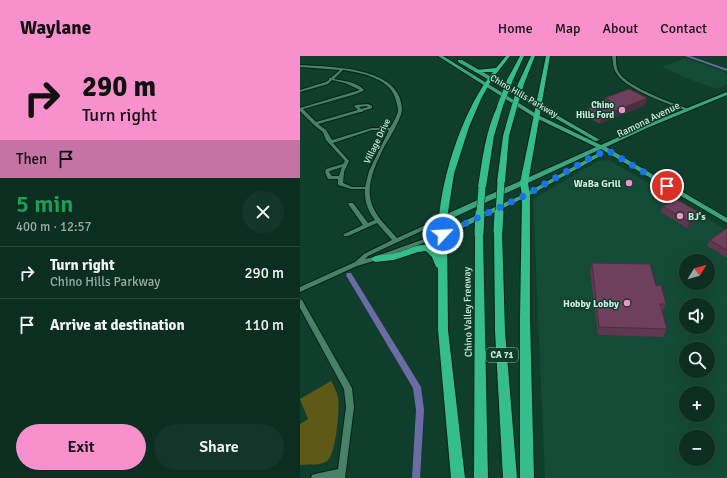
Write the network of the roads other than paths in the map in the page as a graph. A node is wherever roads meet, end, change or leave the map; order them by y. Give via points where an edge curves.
1 (440, 56) edge
2 (450, 56) edge
3 (508, 56) edge
4 (522, 56) edge
5 (533, 56) edge
6 (548, 56) edge
7 (614, 56) edge
8 (300, 66) edge
9 (498, 69) junction
10 (342, 70) junction
11 (476, 71) junction
12 (330, 79) junction
13 (490, 79) junction
14 (488, 86) junction
15 (300, 91) edge
16 (727, 93) edge
17 (538, 106) junction
18 (300, 109) edge
19 (360, 110) dead end
20 (688, 110) junction
21 (536, 116) junction
22 (315, 124) junction
23 (392, 129) junction
24 (331, 142) junction
25 (604, 149) junction
26 (345, 165) junction
27 (341, 177) junction
28 (524, 182) junction
29 (366, 188) junction
30 (526, 195) junction
31 (350, 204) dead end
32 (443, 219) junction
33 (379, 220) junction
34 (727, 221) edge
35 (367, 226) junction
36 (443, 234) junction
37 (346, 235) dead end
38 (396, 241) junction
39 (375, 259) junction
40 (355, 264) junction
41 (443, 282) junction
42 (300, 290) edge
43 (300, 302) edge
44 (341, 475) edge
45 (315, 478) edge
46 (458, 478) edge
47 (481, 478) edge
48 (510, 478) edge
49 (527, 478) edge

1 - 14 main road, Chino Hills Parkway
2 - 11 main road, Chino Hills Parkway
3 - 9 highway
4 - 47 highway, Chino Valley Freeway / CA 71, bridge via 494,123 486,154 482,187 479,234
5 - 48 highway, CA 71, bridge via 521,84 506,136 498,231 500,331
6 - 17 highway
7 - 20 street via 619,76 630,85
8 - 10 street, Village Drive
9 - 11 highway
9 - 13 highway
10 - 12 street
10 - 23 street, Village Drive via 382,80 394,90 400,100 400,110
11 - 13 main road, Chino Hills Parkway
12 - 15 street via 320,86
12 - 18 street via 346,82 362,90
13 - 14 highway
13 - 17 main road, Chino Hills Parkway
14 - 21 main road, Chino Hills Parkway
14 - 32 highway via 478,99 466,126 450,174
16 - 20 main road, Ramona Avenue
17 - 21 highway
17 - 25 main road, Chino Hills Parkway via 600,142
18 - 22 street
19 - 22 street
20 - 25 main road, Ramona Avenue via 667,117
21 - 25 main road, Chino Hills Parkway
21 - 28 highway
22 - 24 street via 325,131
23 - 24 street via 372,129
23 - 29 street, Village Drive
24 - 26 street via 346,161
25 - 28 main road, Ramona Avenue
25 - 30 main road, Ramona Avenue
25 - 34 main road, Chino Hills Parkway
26 - 27 street
26 - 27 street via 327,172 330,178
27 - 29 street via 340,184 351,188
28 - 30 highway
28 - 32 main road, Ramona Avenue
29 - 33 street via 370,208
30 - 36 main road, Ramona Avenue
30 - 49 highway via 524,317
31 - 35 street
32 - 36 highway
32 - 38 street, Ramona Avenue
33 - 35 street
33 - 38 street
35 - 37 street
36 - 39 street, Ramona Avenue
36 - 41 highway
38 - 40 street, Ramona Avenue via 366,255
39 - 40 street, Ramona Avenue
39 - 41 highway via 395,257 422,247 429,248 437,255
40 - 42 street, Ramona Avenue
41 - 46 highway via 443,330
43 - 44 street via 348,388 350,407
44 - 45 street

